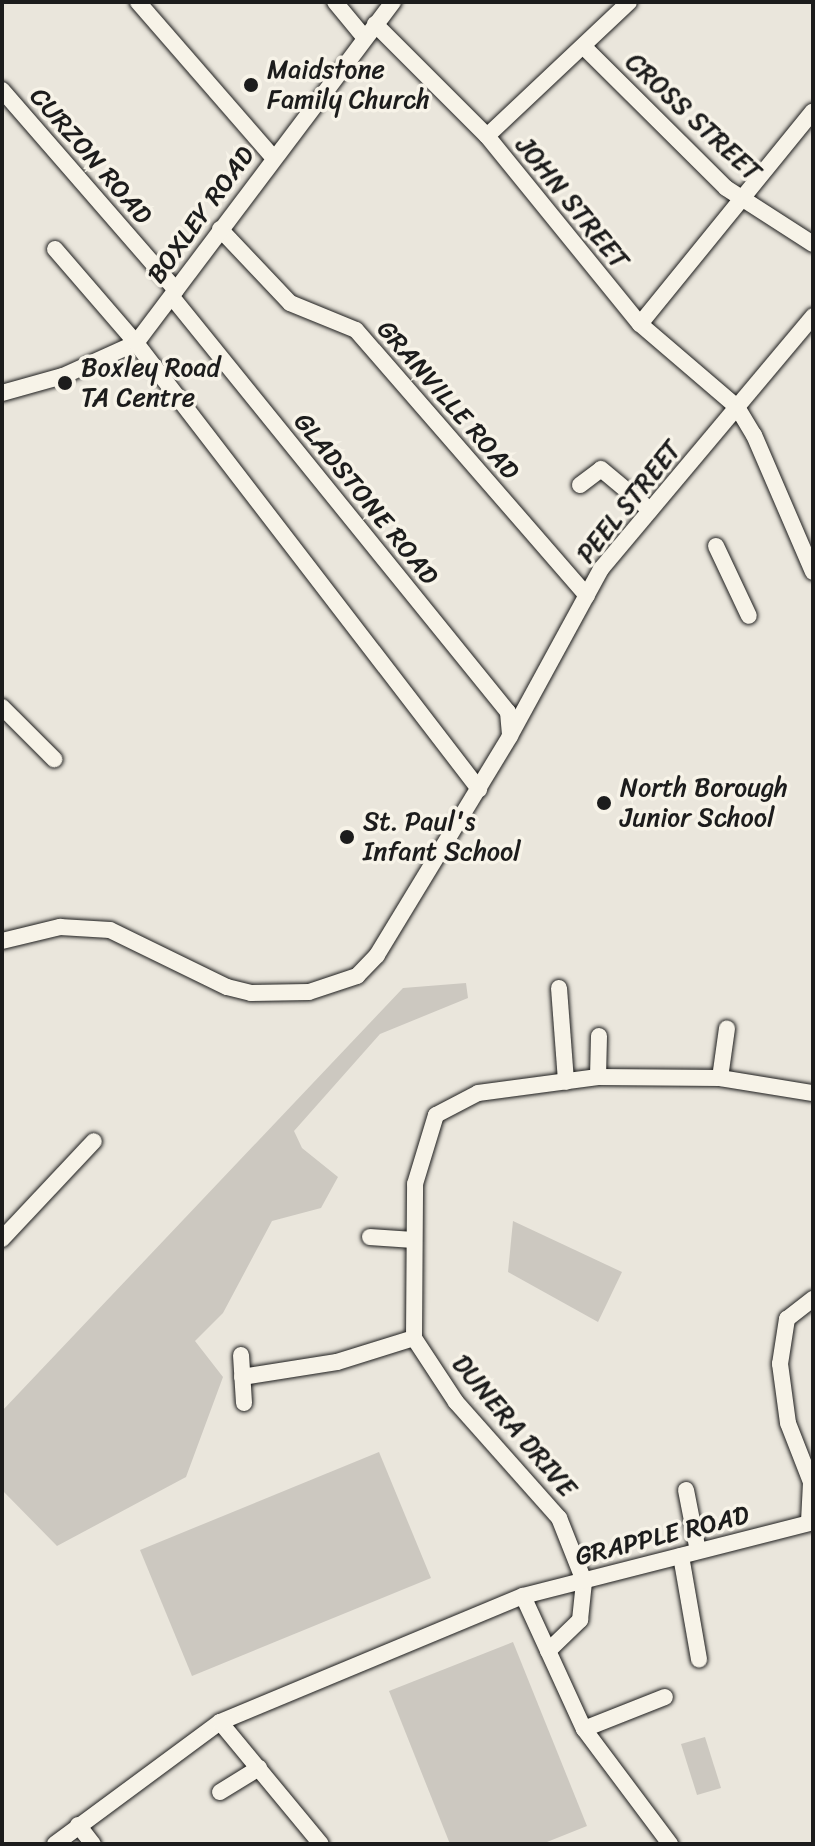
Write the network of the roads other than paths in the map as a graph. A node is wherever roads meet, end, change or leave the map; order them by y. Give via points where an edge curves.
1 (138, 2) edge
2 (335, 2) edge
3 (393, 2) edge
4 (629, 2) edge
5 (375, 24) junction
6 (364, 37) junction
7 (584, 47) junction
8 (2, 90) edge
9 (813, 111) edge
10 (487, 136) junction
11 (272, 156) junction
12 (740, 197) junction
13 (220, 229) junction
14 (813, 244) edge
15 (55, 249) dead end
16 (174, 293) junction
17 (813, 316) edge
18 (640, 324) junction
19 (136, 343) junction
20 (2, 393) edge
21 (737, 407) junction
22 (580, 485) dead end
23 (650, 510) junction
24 (716, 546) dead end
25 (813, 572) edge
26 (587, 596) junction
27 (749, 616) dead end
28 (2, 707) edge
29 (510, 736) junction
30 (54, 759) dead end
31 (479, 789) junction
32 (2, 941) edge
33 (559, 988) dead end
34 (727, 1028) dead end
35 (599, 1036) dead end
36 (598, 1077) junction
37 (720, 1078) junction
38 (566, 1082) junction
39 (813, 1093) edge
40 (94, 1141) dead end
41 (370, 1237) dead end
42 (2, 1239) edge
43 (413, 1240) junction
44 (813, 1299) edge
45 (414, 1338) junction
46 (241, 1355) dead end
47 (242, 1377) junction
48 (244, 1403) dead end
49 (686, 1490) dead end
50 (811, 1522) edge
51 (698, 1551) junction
52 (681, 1556) junction
53 (584, 1581) junction
54 (523, 1596) junction
55 (548, 1651) junction
56 (699, 1659) dead end
57 (665, 1697) dead end
58 (220, 1722) junction
59 (584, 1729) junction
60 (259, 1768) junction
61 (220, 1792) dead end
62 (78, 1825) junction
63 (55, 1844) edge
64 (93, 1844) edge
65 (321, 1844) edge
66 (670, 1844) edge

1 - 11 street
2 - 6 street
3 - 5 street, BOXLEY ROAD
4 - 7 street
5 - 6 street, BOXLEY ROAD
5 - 10 street, JOHN STREET
6 - 11 street, BOXLEY ROAD
7 - 10 street
7 - 12 street, CROSS STREET
8 - 16 street, CURZON ROAD
9 - 12 street
10 - 18 street, JOHN STREET
11 - 13 street, BOXLEY ROAD
12 - 14 street, CROSS STREET
12 - 18 street
13 - 16 street, BOXLEY ROAD
13 - 26 street, GRANVILLE ROAD via 290,303 356,330
15 - 19 street
16 - 19 street, BOXLEY ROAD
16 - 29 street, GLADSTONE ROAD via 508,712
17 - 21 street, PEEL STREET
18 - 21 street, JOHN STREET
19 - 20 street, BOXLEY ROAD via 73,372
19 - 31 street
21 - 23 street, PEEL STREET
21 - 25 street, JOHN STREET
22 - 23 street via 601,469
23 - 26 street, PEEL STREET via 604,564
24 - 27 street
26 - 29 street, PEEL STREET
28 - 30 street
29 - 31 street, PEEL STREET
31 - 32 street, PEEL STREET via 377,955 357,976 333,986 276,996 227,987 110,930 60,927
33 - 38 street
34 - 37 street
35 - 36 street
36 - 37 street
36 - 38 street
37 - 39 street
38 - 43 street via 478,1093 436,1115 415,1184
40 - 42 street
41 - 43 street
43 - 45 street
44 - 50 street via 787,1319 780,1364 788,1423 811,1482
45 - 47 street via 337,1362
45 - 53 street, DUNERA DRIVE via 456,1402 559,1518
46 - 47 street
47 - 48 street
49 - 51 street
50 - 51 street, GRAPPLE ROAD
51 - 52 street, GRAPPLE ROAD
52 - 53 street, GRAPPLE ROAD
52 - 56 street
53 - 54 street, GRAPPLE ROAD
53 - 55 street via 580,1620
54 - 55 street
54 - 58 street, GRAPPLE ROAD
55 - 59 street
57 - 59 street
58 - 60 street
58 - 62 street, GRAPPLE ROAD
59 - 66 street
60 - 61 street
60 - 65 street
62 - 63 street, GRAPPLE ROAD
62 - 64 street

